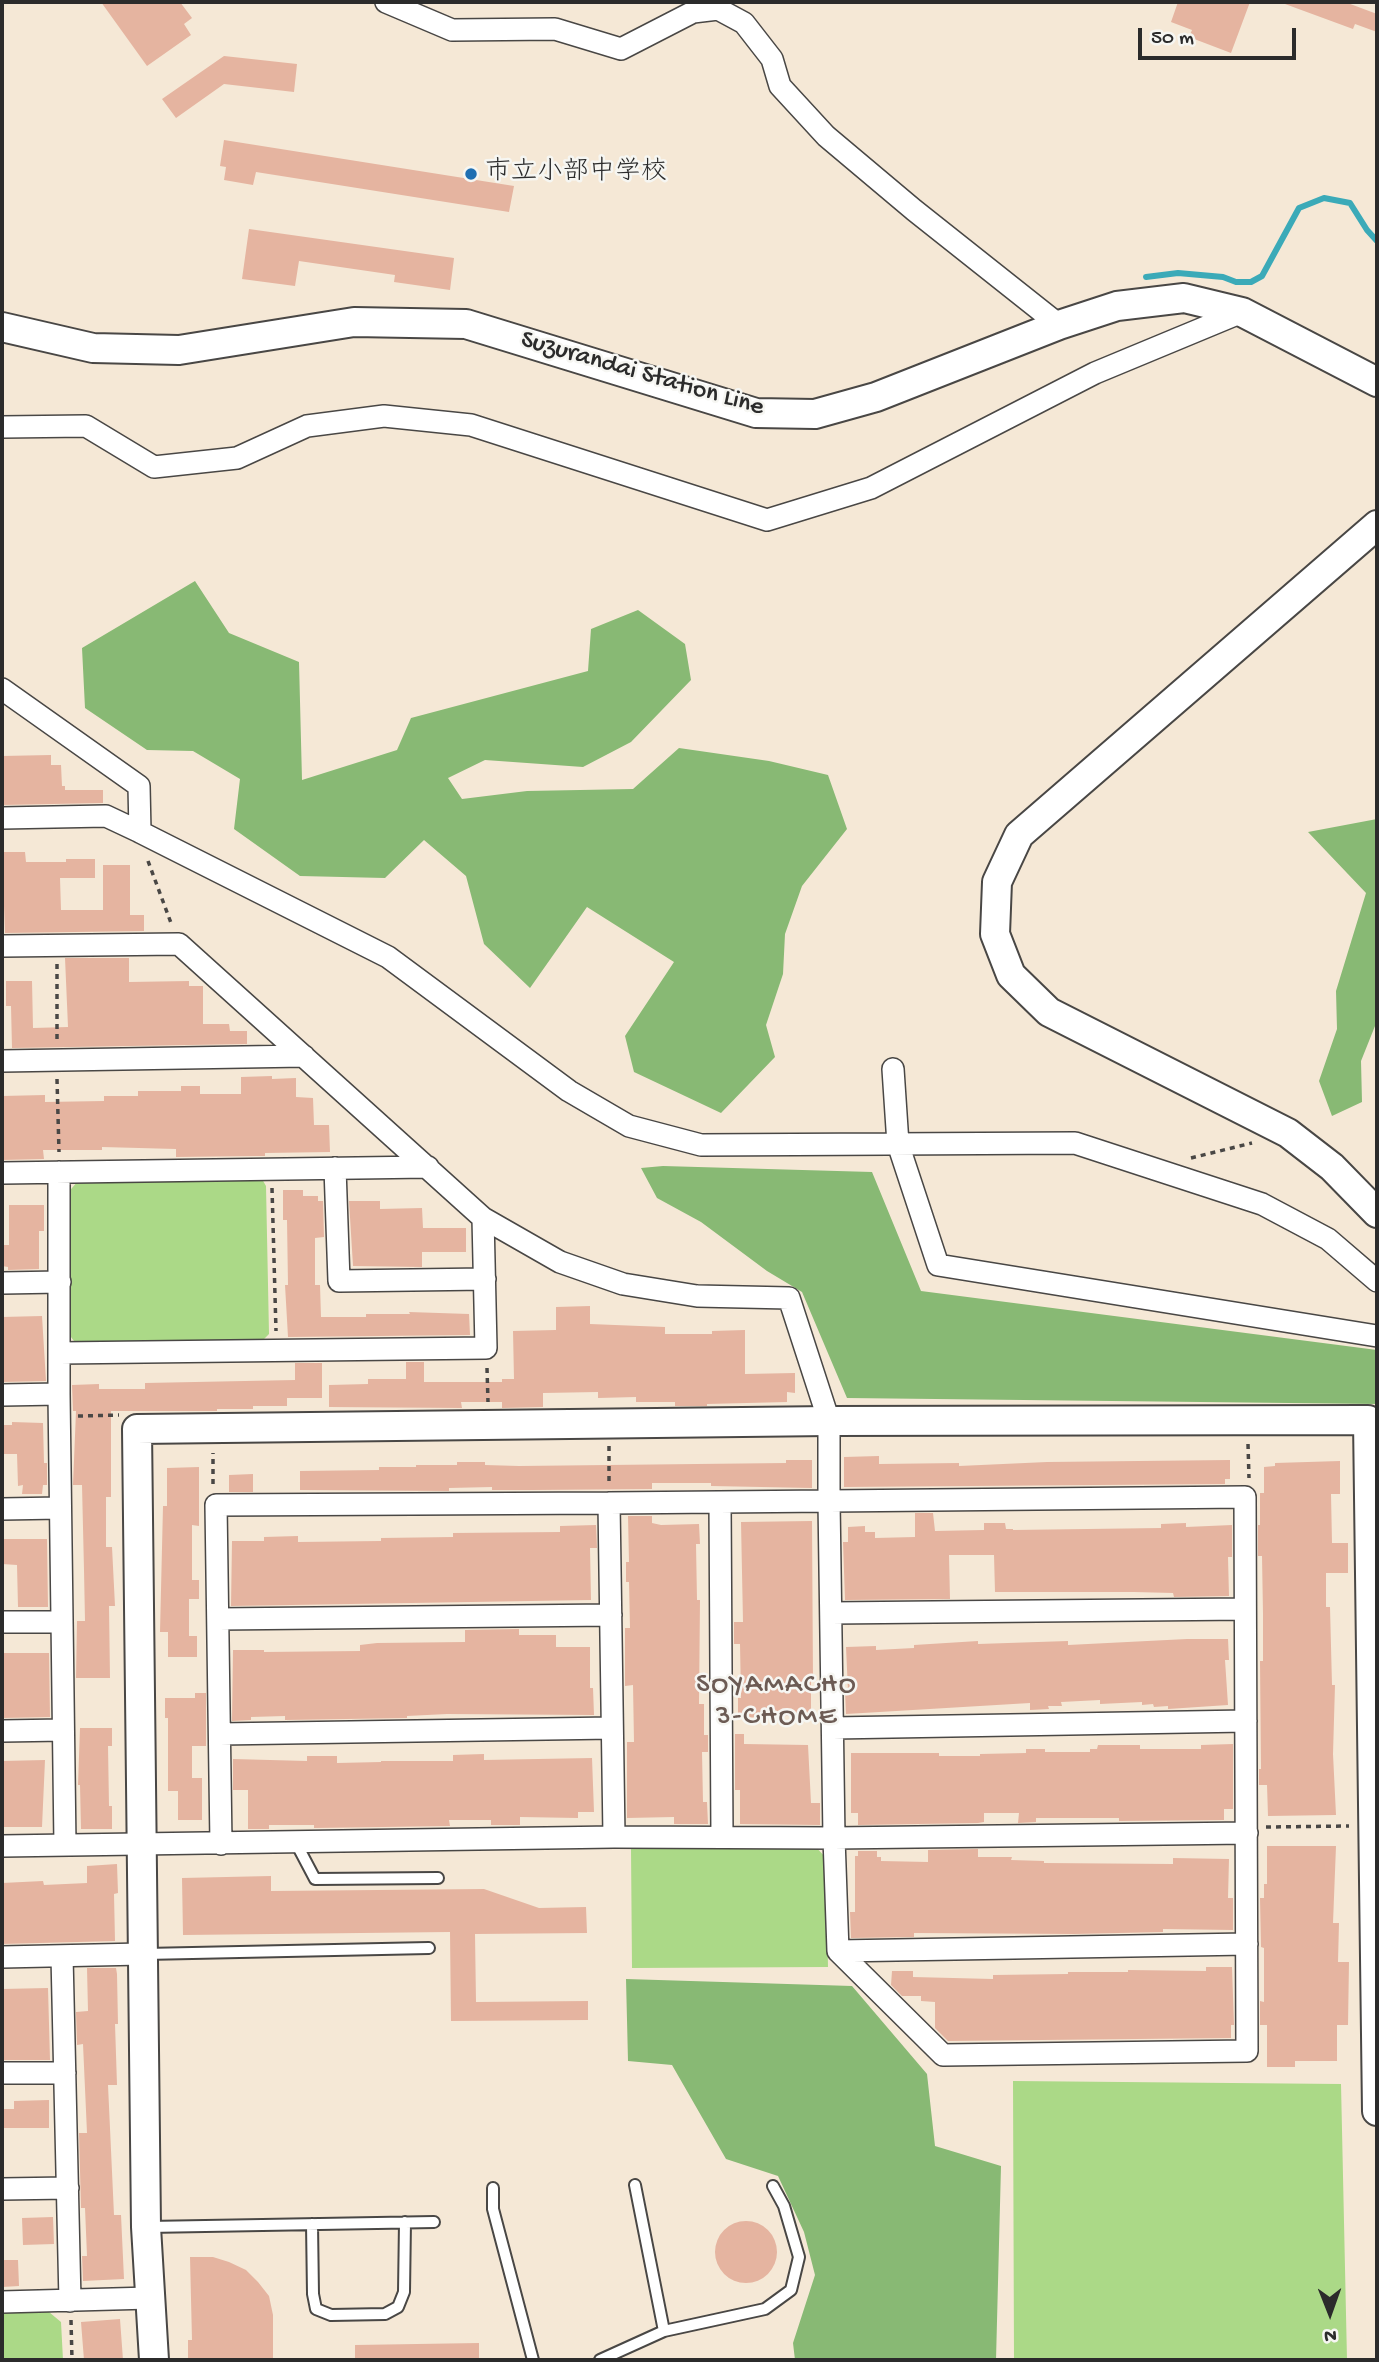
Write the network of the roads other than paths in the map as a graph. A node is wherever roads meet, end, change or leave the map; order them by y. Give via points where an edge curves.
1 (386, 2) edge
2 (1242, 312) junction
3 (1059, 325) junction
4 (2, 327) edge
5 (1377, 382) edge
6 (2, 427) edge
7 (1377, 525) edge
8 (2, 689) edge
9 (2, 818) edge
10 (140, 832) junction
11 (2, 946) edge
12 (304, 1056) junction
13 (2, 1061) edge
14 (893, 1069) dead end
15 (898, 1144) junction
16 (428, 1167) junction
17 (335, 1168) junction
18 (2, 1172) edge
19 (59, 1172) junction
20 (1377, 1213) edge
21 (484, 1218) junction
22 (485, 1279) junction
23 (1377, 1281) edge
24 (60, 1282) junction
25 (2, 1283) edge
26 (1377, 1336) edge
27 (60, 1353) junction
28 (59, 1394) junction
29 (2, 1395) edge
30 (829, 1421) junction
31 (830, 1501) junction
32 (720, 1502) junction
33 (609, 1503) junction
34 (60, 1508) junction
35 (2, 1509) edge
36 (1245, 1609) junction
37 (831, 1613) junction
38 (611, 1615) junction
39 (218, 1619) junction
40 (2, 1622) edge
41 (61, 1622) junction
42 (1246, 1721) junction
43 (612, 1728) junction
44 (832, 1728) junction
45 (63, 1730) junction
46 (2, 1731) edge
47 (220, 1734) junction
48 (1247, 1833) junction
49 (1376, 1833) edge
50 (614, 1837) junction
51 (722, 1837) junction
52 (834, 1838) junction
53 (296, 1843) junction
54 (141, 1844) junction
55 (221, 1844) junction
56 (65, 1845) junction
57 (2, 1846) edge
58 (438, 1878) dead end
59 (1247, 1944) junction
60 (429, 1948) dead end
61 (838, 1951) junction
62 (142, 1954) junction
63 (62, 1956) junction
64 (2, 1957) edge
65 (2, 2073) edge
66 (65, 2073) junction
67 (1377, 2111) edge
68 (635, 2185) dead end
69 (773, 2186) dead end
70 (68, 2188) junction
71 (493, 2188) dead end
72 (2, 2189) edge
73 (405, 2222) junction
74 (434, 2222) dead end
75 (312, 2224) junction
76 (146, 2227) junction
77 (150, 2298) junction
78 (70, 2301) junction
79 (2, 2302) edge
80 (664, 2331) junction
81 (154, 2360) edge
82 (533, 2360) edge
83 (600, 2360) edge

1 - 3 street via 452,30 555,29 621,50 693,12 718,9 744,23 772,59 780,86 827,136
2 - 3 street, Suzurandai Station Line via 1185,298 1117,306
2 - 5 street, Suzurandai Station Line
2 - 6 street via 1095,373 872,488 766,520 471,425 384,416 320,424 237,458 154,467 86,426
3 - 4 street, Suzurandai Station Line via 876,397 815,414 756,413 466,324 354,322 179,349 93,348
7 - 20 street via 1018,835 997,882 995,934 1011,975 1049,1012 1288,1133 1332,1167
8 - 10 street via 139,786
9 - 10 street via 106,816
10 - 15 street via 388,957 569,1091 629,1126 701,1145
11 - 12 street via 179,944
12 - 13 street
12 - 16 street
14 - 15 street
15 - 23 street via 1075,1143 1262,1204 1328,1239
15 - 26 street via 938,1265
16 - 17 street
16 - 21 street
17 - 19 street
17 - 22 street via 339,1281
18 - 19 street
19 - 24 street
21 - 22 street
21 - 30 street via 561,1262 623,1284 697,1296 789,1298
22 - 27 street via 486,1348
24 - 25 street
24 - 27 street
27 - 28 street
28 - 29 street
28 - 34 street
30 - 31 street
30 - 49 street via 1368,1420
30 - 54 street via 137,1429
31 - 32 street
31 - 36 street via 1245,1497
31 - 37 street
32 - 33 street
32 - 51 street
33 - 38 street
33 - 39 street via 216,1505
34 - 35 street
34 - 41 street
36 - 37 street
36 - 42 street
37 - 44 street
38 - 39 street
38 - 43 street
39 - 47 street
40 - 41 street
41 - 45 street
42 - 44 street
42 - 48 street
43 - 47 street
43 - 50 street
44 - 52 street
45 - 46 street
45 - 56 street
47 - 55 street
48 - 52 street
48 - 59 street
49 - 67 street
50 - 51 street
50 - 53 street
51 - 52 street
52 - 61 street
53 - 55 street
53 - 58 lane via 314,1879
54 - 55 street
54 - 56 street
54 - 62 street
56 - 57 street
59 - 61 street
59 - 61 street via 1247,2051 943,2055
60 - 62 lane
62 - 63 street
62 - 76 street
63 - 64 street
63 - 66 street
65 - 66 street
66 - 70 street
68 - 80 lane
69 - 80 lane via 799,2257 791,2290 765,2309
70 - 72 street
70 - 78 street
71 - 82 lane via 493,2209
73 - 74 lane
73 - 75 lane
73 - 75 lane via 404,2292 398,2307 385,2314 331,2315 316,2309
75 - 76 lane
76 - 77 street
77 - 78 street
77 - 81 street
78 - 79 street
80 - 83 lane

